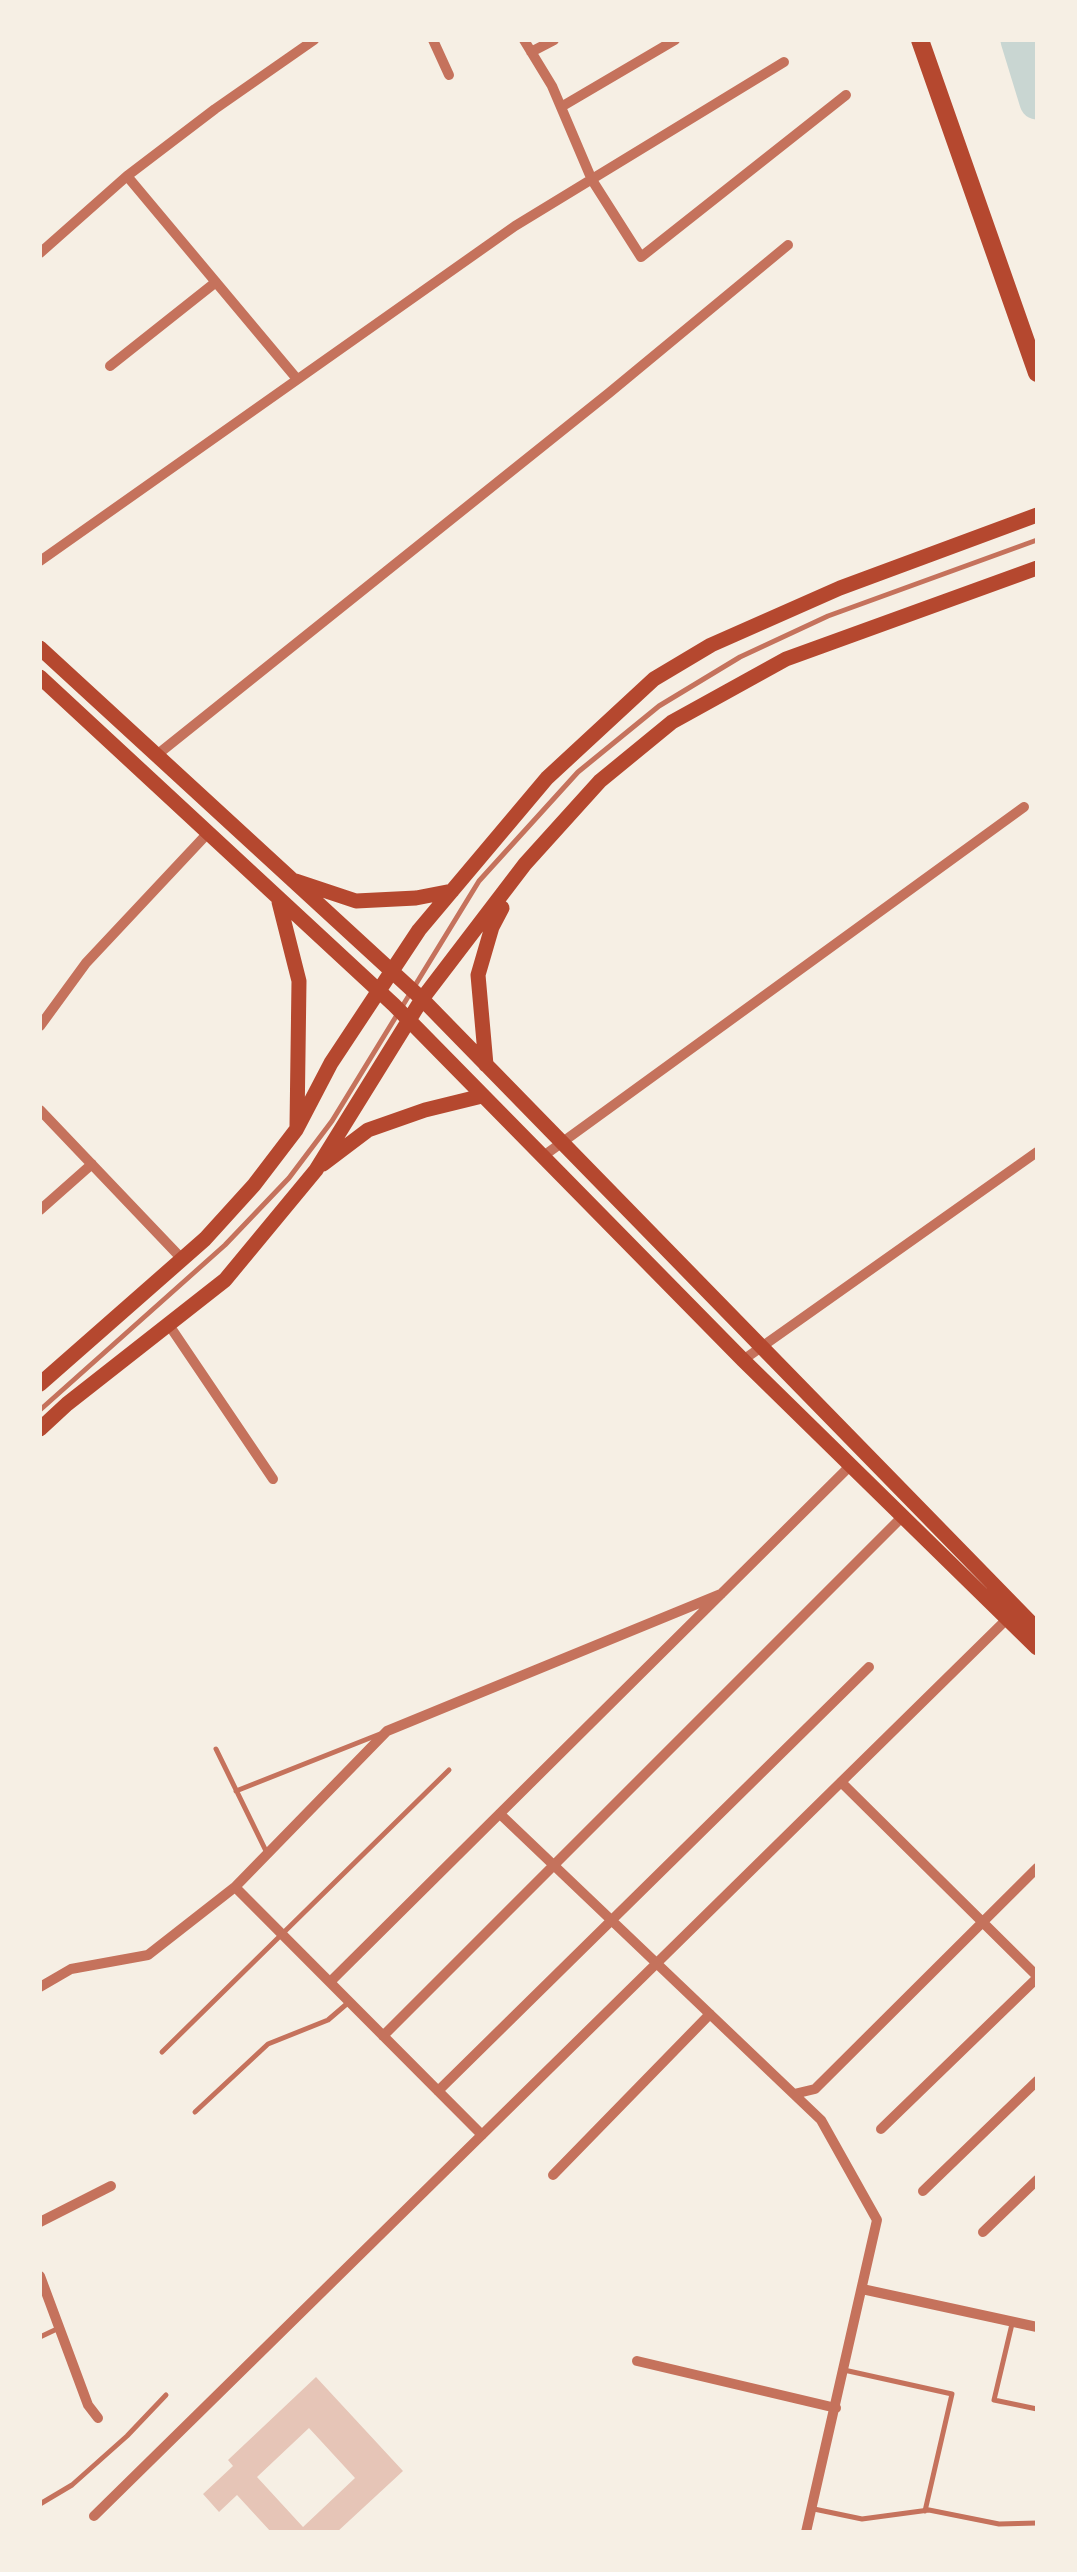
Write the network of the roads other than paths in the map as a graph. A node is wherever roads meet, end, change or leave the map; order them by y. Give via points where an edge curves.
1 (314, 40) edge
2 (433, 40) edge
3 (524, 40) edge
4 (554, 40) edge
5 (675, 40) edge
6 (920, 40) edge
7 (531, 52) junction
8 (784, 62) dead end
9 (449, 75) dead end
10 (846, 96) dead end
11 (561, 106) junction
12 (127, 176) junction
13 (592, 180) junction
14 (788, 245) dead end
15 (40, 253) edge
16 (216, 282) junction
17 (110, 366) dead end
18 (1037, 373) edge
19 (298, 379) junction
20 (1037, 515) edge
21 (1037, 540) edge
22 (40, 561) edge
23 (1037, 568) edge
24 (40, 648) edge
25 (40, 677) edge
26 (158, 754) junction
27 (1024, 807) dead end
28 (207, 834) junction
29 (525, 864) junction
30 (292, 880) junction
31 (452, 891) junction
32 (278, 898) junction
33 (391, 973) junction
34 (379, 991) junction
35 (422, 999) junction
36 (409, 1020) junction
37 (40, 1026) edge
38 (486, 1065) junction
39 (482, 1096) junction
40 (40, 1110) edge
41 (296, 1130) junction
42 (561, 1143) junction
43 (1037, 1152) edge
44 (542, 1157) junction
45 (92, 1164) junction
46 (316, 1170) junction
47 (40, 1210) edge
48 (182, 1260) junction
49 (170, 1325) junction
50 (762, 1346) junction
51 (743, 1360) junction
52 (40, 1384) edge
53 (40, 1410) edge
54 (40, 1429) edge
55 (851, 1465) junction
56 (273, 1479) dead end
57 (903, 1516) junction
58 (721, 1594) junction
59 (1007, 1619) junction
60 (1037, 1629) edge
61 (1037, 1648) edge
62 (869, 1667) dead end
63 (388, 1731) junction
64 (216, 1749) dead end
65 (449, 1770) dead end
66 (841, 1782) junction
67 (236, 1791) junction
68 (500, 1814) junction
69 (267, 1854) junction
70 (554, 1866) junction
71 (1037, 1868) edge
72 (235, 1887) junction
73 (612, 1920) junction
74 (982, 1922) junction
75 (280, 1932) junction
76 (657, 1963) junction
77 (1037, 1977) edge
78 (330, 1982) junction
79 (40, 1986) edge
80 (350, 2002) junction
81 (710, 2014) junction
82 (383, 2036) junction
83 (162, 2052) dead end
84 (1037, 2081) edge
85 (438, 2091) junction
86 (794, 2094) junction
87 (196, 2112) dead end
88 (881, 2129) dead end
89 (482, 2135) junction
90 (553, 2175) dead end
91 (1037, 2180) edge
92 (112, 2186) dead end
93 (923, 2192) dead end
94 (40, 2222) edge
95 (984, 2232) dead end
96 (40, 2276) edge
97 (862, 2289) junction
98 (1013, 2322) junction
99 (1037, 2326) edge
100 (59, 2328) junction
101 (40, 2336) edge
102 (637, 2361) dead end
103 (844, 2370) junction
104 (166, 2395) dead end
105 (836, 2408) junction
106 (1037, 2408) edge
107 (98, 2418) dead end
108 (40, 2504) edge
109 (812, 2508) junction
110 (925, 2510) junction
111 (94, 2516) dead end
112 (1037, 2523) edge
113 (806, 2532) edge

1 - 12 street
2 - 9 street
3 - 7 street
4 - 7 street
5 - 11 street
6 - 18 highway
7 - 11 street
8 - 13 street
10 - 13 street via 641,257
11 - 13 street
12 - 15 street
12 - 16 street
13 - 19 street via 515,226
14 - 26 street
16 - 17 street
16 - 19 street
19 - 22 street
20 - 31 main road via 840,588 654,678 547,778
21 - 53 lane via 794,630 692,685 601,752 479,881 290,1178
23 - 29 main road via 786,659 672,722 600,782
24 - 26 main road
25 - 28 main road
26 - 30 main road
27 - 42 street
28 - 32 main road
28 - 37 street via 86,963
29 - 35 main road
29 - 38 main road via 492,927 478,975
30 - 31 main road via 356,901
30 - 33 main road
31 - 33 main road
32 - 34 main road
32 - 41 main road via 300,980
33 - 34 main road
33 - 35 main road
34 - 36 main road
34 - 41 main road
35 - 36 main road
35 - 38 main road
36 - 39 main road
36 - 46 main road
38 - 42 main road
39 - 44 main road
39 - 46 main road via 368,1130
40 - 45 street
41 - 48 main road via 254,1186
42 - 44 street
42 - 50 main road
43 - 50 street
44 - 51 main road
45 - 47 street
45 - 48 street
46 - 49 main road via 225,1280
48 - 52 main road
49 - 54 main road
49 - 56 street
50 - 51 street
50 - 60 main road
51 - 55 main road
55 - 57 main road
55 - 58 street
57 - 59 main road
57 - 70 street
58 - 63 street
58 - 68 street
59 - 61 main road
59 - 66 street
62 - 73 street
63 - 67 lane
63 - 69 street
64 - 67 lane
65 - 75 lane
66 - 74 street
66 - 76 street
67 - 69 lane
68 - 70 street
68 - 78 street
69 - 72 street
70 - 73 street
70 - 82 street
71 - 74 street
72 - 75 street
72 - 79 street via 148,1954 71,1969
73 - 76 street
73 - 85 street
74 - 77 street
74 - 86 street via 815,2089
75 - 78 street
75 - 83 lane
76 - 81 street
76 - 89 street
77 - 88 street
78 - 80 street
80 - 82 street
80 - 87 lane via 328,2020 268,2044
81 - 86 street
81 - 90 street
82 - 85 street
84 - 93 street
85 - 89 street
86 - 97 street via 821,2120 877,2220
89 - 111 street
91 - 95 street
92 - 94 street
96 - 100 street
97 - 98 street
97 - 103 street
98 - 99 street
98 - 106 lane via 994,2400
100 - 101 lane
100 - 107 street
102 - 105 street
103 - 105 street
103 - 110 lane via 952,2394
104 - 108 lane via 72,2485
105 - 109 street
109 - 110 lane via 862,2519
109 - 113 street
110 - 112 lane via 998,2524

